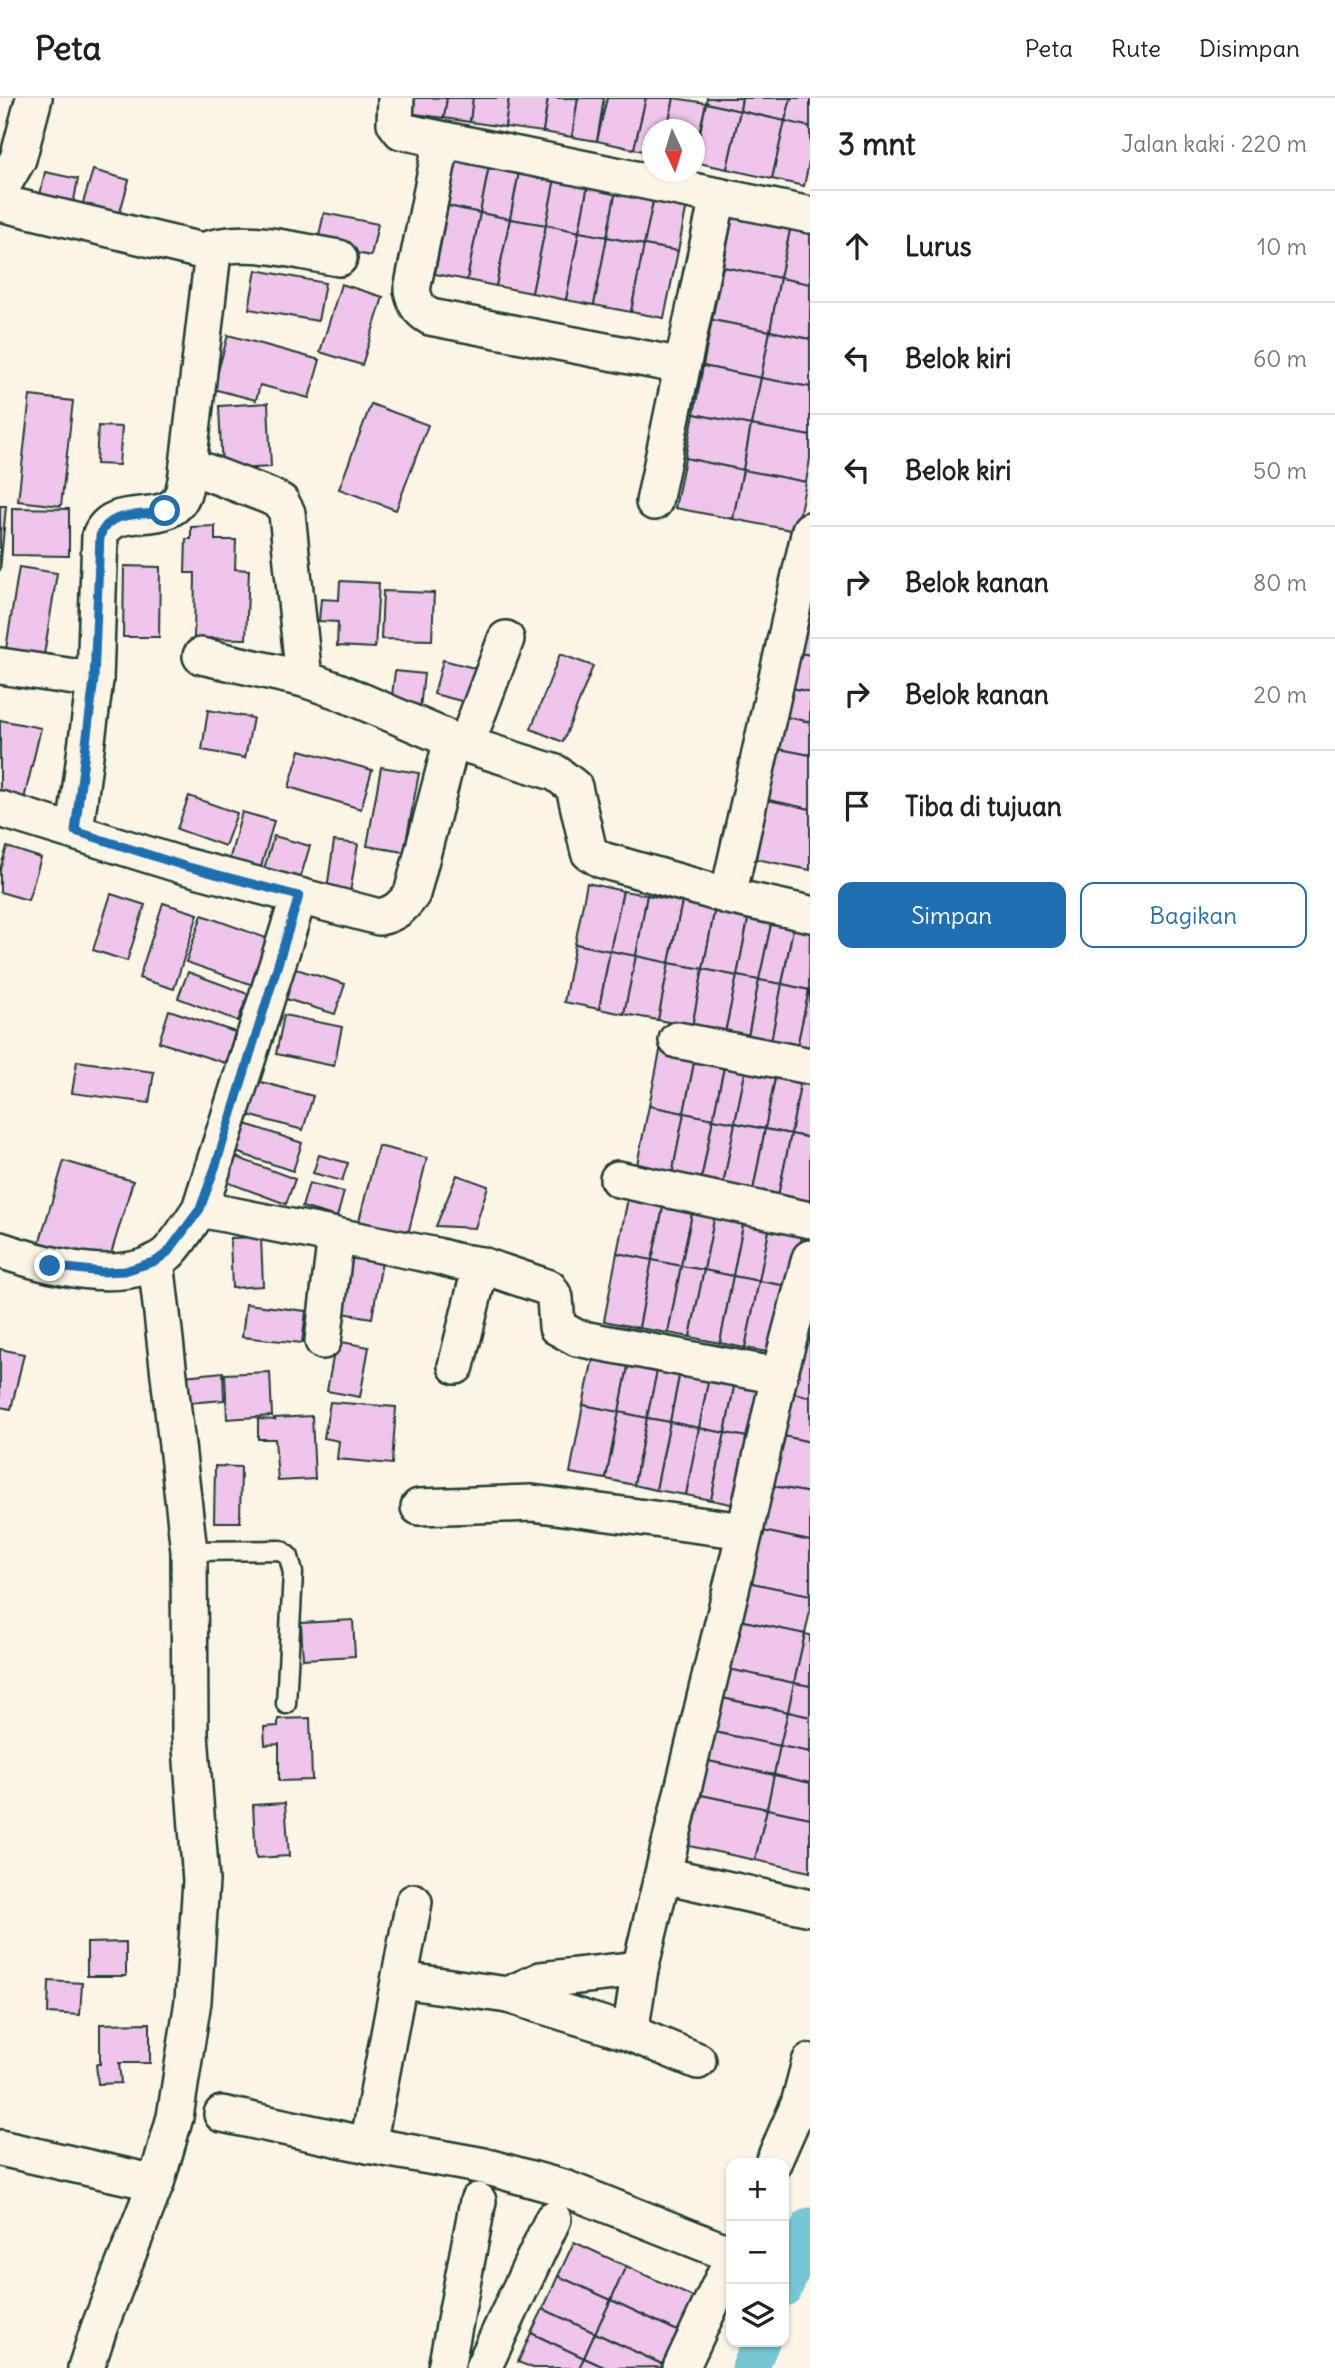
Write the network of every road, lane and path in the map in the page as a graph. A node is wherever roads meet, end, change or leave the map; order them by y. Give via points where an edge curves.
1 (34, 98) edge
2 (396, 98) edge
3 (442, 139) junction
4 (0, 190) edge
5 (718, 196) junction
6 (0, 203) edge
7 (810, 215) edge
8 (202, 251) junction
9 (339, 258) dead end
10 (682, 366) junction
11 (188, 465) junction
12 (654, 502) dead end
13 (810, 530) edge
14 (506, 639) dead end
15 (201, 656) dead end
16 (0, 666) edge
17 (304, 679) junction
18 (94, 680) junction
19 (459, 742) junction
20 (0, 809) edge
21 (75, 831) junction
22 (299, 896) junction
23 (728, 896) junction
24 (810, 914) edge
25 (677, 1040) dead end
26 (810, 1066) edge
27 (618, 1179) dead end
28 (200, 1209) junction
29 (810, 1220) edge
30 (336, 1236) junction
31 (0, 1250) edge
32 (810, 1258) edge
33 (156, 1261) junction
34 (481, 1265) junction
35 (323, 1341) dead end
36 (456, 1366) dead end
37 (779, 1376) junction
38 (419, 1507) dead end
39 (745, 1531) junction
40 (189, 1551) junction
41 (286, 1704) dead end
42 (664, 1875) junction
43 (414, 1902) dead end
44 (810, 1908) edge
45 (640, 1969) junction
46 (401, 1980) junction
47 (508, 1995) junction
48 (630, 2033) junction
49 (698, 2061) dead end
50 (810, 2062) edge
51 (222, 2114) dead end
52 (368, 2145) junction
53 (0, 2148) edge
54 (775, 2158) edge
55 (156, 2183) junction
56 (478, 2201) dead end
57 (553, 2219) dead end
58 (726, 2252) edge
59 (726, 2272) edge
60 (86, 2368) edge
61 (446, 2368) edge
62 (483, 2368) edge
63 (681, 2368) edge

1 - 4 street via 18,159
2 - 3 street via 395,123 401,131
3 - 5 street
3 - 10 street via 412,290 420,311 430,317
5 - 7 street
5 - 10 street
6 - 8 street
8 - 9 street via 244,243
8 - 11 street via 212,261
10 - 12 street
11 - 17 street via 269,496 281,502 287,513
11 - 18 street via 183,494 175,505 151,515 120,517 103,528
13 - 23 street
14 - 19 street
15 - 17 street
16 - 18 street
17 - 19 street
18 - 21 street
19 - 22 street via 412,894 402,906 392,915 379,917
19 - 23 street via 556,773 569,782 578,799 589,852 602,860
20 - 21 street
21 - 22 street
22 - 28 street
23 - 24 street
25 - 26 street
27 - 29 street
28 - 30 street
28 - 33 street
30 - 34 street
30 - 35 street
31 - 33 street via 50,1266 102,1272 125,1271
32 - 37 street
33 - 40 street
34 - 36 street
34 - 37 street via 549,1288 555,1298 557,1327 577,1338
37 - 39 street
38 - 39 street via 533,1503
39 - 42 street
40 - 41 lane via 281,1550 289,1557 293,1573
40 - 55 street via 190,1734 200,1894 193,2001 174,2117
42 - 44 street
42 - 45 street
43 - 46 street
45 - 47 street via 541,1980
45 - 48 street
46 - 47 street
46 - 52 street
47 - 48 street
48 - 49 street
50 - 54 street via 799,2104
51 - 52 street
52 - 58 street via 484,2166 567,2189
53 - 55 street
55 - 60 street
56 - 61 street
57 - 62 street
59 - 63 street

